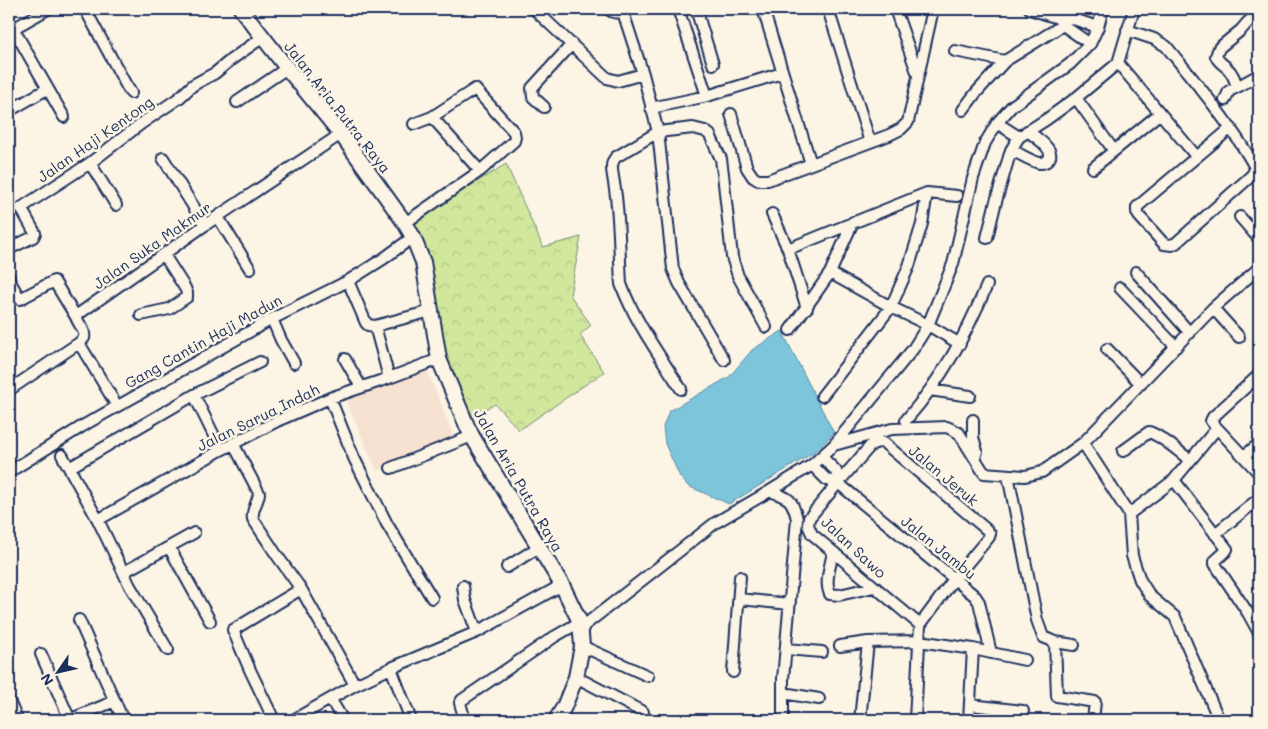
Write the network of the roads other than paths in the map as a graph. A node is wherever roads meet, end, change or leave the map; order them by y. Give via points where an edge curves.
1 (48, 9) edge
2 (85, 9) edge
3 (241, 9) edge
4 (534, 9) edge
5 (608, 9) edge
6 (678, 9) edge
7 (696, 9) edge
8 (763, 9) edge
9 (828, 9) edge
10 (896, 9) edge
11 (933, 9) edge
12 (1103, 9) edge
13 (1134, 9) edge
14 (622, 10) edge
15 (1037, 10) edge
16 (1259, 12) edge
17 (1063, 20) junction
18 (1098, 27) junction
19 (11, 29) edge
20 (1127, 30) junction
21 (263, 37) junction
22 (926, 41) junction
23 (907, 43) junction
24 (572, 44) junction
25 (1090, 44) junction
26 (955, 52) dead end
27 (1006, 61) junction
28 (1118, 63) junction
29 (713, 64) dead end
30 (288, 68) junction
31 (782, 73) junction
32 (642, 74) junction
33 (1259, 75) edge
34 (918, 76) junction
35 (1237, 86) junction
36 (47, 89) junction
37 (131, 93) dead end
38 (707, 96) junction
39 (1076, 98) junction
40 (1224, 100) dead end
41 (237, 102) dead end
42 (544, 107) dead end
43 (651, 108) junction
44 (9, 110) edge
45 (963, 110) dead end
46 (731, 114) dead end
47 (1159, 114) junction
48 (64, 117) dead end
49 (432, 117) junction
50 (414, 124) dead end
51 (1231, 128) junction
52 (1011, 130) junction
53 (658, 132) junction
54 (341, 134) junction
55 (870, 142) junction
56 (1011, 150) junction
57 (1114, 151) junction
58 (1196, 156) junction
59 (163, 158) dead end
60 (90, 163) junction
61 (810, 164) junction
62 (1092, 168) dead end
63 (480, 172) junction
64 (926, 193) junction
65 (957, 196) dead end
66 (116, 205) dead end
67 (772, 214) dead end
68 (218, 217) junction
69 (1240, 217) dead end
70 (853, 222) junction
71 (404, 223) junction
72 (205, 225) junction
73 (412, 237) junction
74 (987, 238) dead end
75 (1259, 239) edge
76 (9, 249) edge
77 (788, 249) junction
78 (164, 254) junction
79 (1259, 268) edge
80 (250, 270) dead end
81 (1136, 272) dead end
82 (830, 273) junction
83 (9, 276) edge
84 (348, 281) junction
85 (987, 285) dead end
86 (1120, 288) dead end
87 (891, 307) junction
88 (807, 308) junction
89 (1213, 308) junction
90 (431, 311) junction
91 (141, 316) dead end
92 (76, 317) junction
93 (272, 319) junction
94 (928, 325) junction
95 (375, 326) junction
96 (766, 327) dead end
97 (790, 330) dead end
98 (1190, 332) junction
99 (1238, 337) dead end
100 (78, 343) junction
101 (960, 344) junction
102 (1176, 347) junction
103 (1107, 349) dead end
104 (345, 358) dead end
105 (439, 359) junction
106 (724, 360) dead end
107 (260, 362) dead end
108 (294, 363) dead end
109 (1259, 376) edge
110 (389, 378) junction
111 (1141, 384) junction
112 (361, 387) junction
113 (681, 389) dead end
114 (9, 390) edge
115 (930, 390) junction
116 (194, 395) junction
117 (822, 396) dead end
118 (970, 396) dead end
119 (330, 398) junction
120 (117, 406) junction
121 (906, 420) dead end
122 (972, 420) dead end
123 (1217, 428) junction
124 (472, 436) junction
125 (233, 443) junction
126 (1083, 443) junction
127 (834, 444) junction
128 (1259, 444) edge
129 (221, 450) junction
130 (1123, 451) dead end
131 (62, 455) dead end
132 (1244, 456) junction
133 (822, 457) junction
134 (975, 458) junction
135 (1190, 460) junction
136 (812, 465) junction
137 (69, 468) junction
138 (391, 468) dead end
139 (9, 472) edge
140 (1259, 473) edge
141 (1008, 475) junction
142 (1174, 480) junction
143 (838, 483) junction
144 (770, 491) junction
145 (1256, 501) dead end
146 (1128, 514) junction
147 (98, 520) junction
148 (194, 534) dead end
149 (1215, 534) junction
150 (169, 547) junction
151 (539, 547) junction
152 (832, 552) junction
153 (508, 567) dead end
154 (124, 572) junction
155 (740, 577) dead end
156 (954, 579) junction
157 (562, 585) junction
158 (463, 586) dead end
159 (874, 587) junction
160 (301, 590) junction
161 (432, 598) dead end
162 (739, 599) junction
163 (790, 604) junction
164 (79, 620) dead end
165 (210, 622) dead end
166 (580, 625) junction
167 (920, 625) junction
168 (477, 632) junction
169 (1259, 633) edge
170 (919, 641) junction
171 (868, 642) junction
172 (1055, 642) junction
173 (1074, 645) dead end
174 (582, 646) junction
175 (840, 646) dead end
176 (786, 649) junction
177 (973, 649) junction
178 (168, 650) dead end
179 (822, 652) dead end
180 (991, 653) junction
181 (41, 654) dead end
182 (1025, 660) dead end
183 (391, 668) junction
184 (733, 672) dead end
185 (648, 676) dead end
186 (576, 677) junction
187 (355, 685) junction
188 (783, 693) junction
189 (819, 699) dead end
190 (331, 700) junction
191 (9, 701) edge
192 (115, 701) junction
193 (971, 705) junction
194 (643, 712) dead end
195 (1023, 712) dead end
196 (17, 720) edge
197 (70, 720) edge
198 (123, 720) edge
199 (274, 720) edge
200 (293, 720) edge
201 (342, 720) edge
202 (412, 720) edge
203 (465, 720) edge
204 (556, 720) edge
205 (783, 720) edge
206 (860, 720) edge
207 (915, 720) edge
208 (969, 720) edge
209 (1094, 720) edge
210 (1219, 720) edge

1 - 19 street
2 - 37 street
3 - 21 main road, Jalan Aria Putra Raya
4 - 24 street
5 - 14 street via 616,13
6 - 38 street
7 - 29 street
8 - 31 street
9 - 55 street
10 - 23 street
11 - 22 street
12 - 18 street
13 - 20 street
14 - 32 street
15 - 17 street
16 - 35 street via 1220,48 1216,56 1233,75
17 - 18 street
17 - 25 street
17 - 27 street
18 - 25 street
19 - 36 street
20 - 28 street
20 - 51 street via 1166,46
21 - 30 main road, Jalan Aria Putra Raya
21 - 60 street, Jalan Haji Kentong
22 - 23 street
22 - 34 street
23 - 34 street
24 - 32 street via 607,78 618,81
24 - 42 street via 532,88 533,97
25 - 52 street via 1070,64 1012,106
26 - 27 street
27 - 45 street
28 - 39 street
28 - 47 street
30 - 41 street
30 - 54 main road, Jalan Aria Putra Raya
31 - 38 street
31 - 61 street
32 - 43 street
33 - 35 street
34 - 55 street via 908,122 901,129
35 - 40 street
36 - 44 street
36 - 48 street
38 - 43 street
39 - 52 street via 1048,119
39 - 57 street
43 - 53 street
46 - 61 street via 747,168 753,177 768,180
47 - 57 street
47 - 58 street
49 - 50 street
49 - 63 street
49 - 63 street via 475,89 514,132 514,141
51 - 58 street
51 - 58 street via 1254,172 1176,243 1164,244 1136,209
52 - 56 street
52 - 56 street via 1039,139 1050,150 1050,156 1039,163
52 - 94 street via 985,143 973,178 953,264
53 - 96 street via 693,128 710,135 723,174 732,258 738,276
53 - 106 street via 674,269
53 - 113 street via 612,160 621,284 649,339
54 - 68 street, Jalan Suka Makmur
54 - 71 main road, Jalan Aria Putra Raya
55 - 61 street
56 - 74 street
57 - 62 street
59 - 72 street
60 - 66 street
60 - 76 street, Jalan Haji Kentong via 21,208 36,233
63 - 71 street
64 - 65 street
64 - 70 street
64 - 87 street via 922,224 909,266
67 - 77 street
68 - 72 street, Jalan Suka Makmur
68 - 80 street
69 - 75 street
70 - 77 street
70 - 82 street
71 - 73 main road, Jalan Aria Putra Raya
72 - 78 street, Jalan Suka Makmur
73 - 84 street, Gang Cantin Haji Madun
73 - 90 main road, Jalan Aria Putra Raya via 423,262
77 - 88 street
78 - 91 street via 187,297 169,309
78 - 92 street, Jalan Suka Makmur
79 - 89 street
81 - 98 street
82 - 87 street
82 - 88 street
83 - 92 street via 20,299 54,281
84 - 93 street, Gang Cantin Haji Madun
84 - 95 street via 366,323
85 - 101 street
86 - 102 street
87 - 94 street
87 - 117 street
88 - 97 street
89 - 98 street
89 - 99 street
90 - 95 street
90 - 105 main road, Jalan Aria Putra Raya
92 - 100 street via 85,335
93 - 108 street
93 - 120 street, Gang Cantin Haji Madun
94 - 101 street
94 - 127 street via 913,349
95 - 110 street
98 - 102 street
100 - 114 street
100 - 120 street
101 - 115 street
102 - 111 street
103 - 111 street
104 - 112 street
105 - 110 street, Jalan Sarua Indah
105 - 124 main road, Jalan Aria Putra Raya
107 - 116 street
109 - 123 street via 1213,417
110 - 112 street, Jalan Sarua Indah
111 - 126 street
112 - 119 street, Jalan Sarua Indah
115 - 118 street
115 - 121 street
116 - 129 street
116 - 137 street
119 - 125 street, Jalan Sarua Indah
119 - 161 street via 354,458 387,524
120 - 139 street, Gang Cantin Haji Madun
122 - 134 street via 977,451
123 - 132 street
123 - 135 street
124 - 138 street
124 - 151 main road, Jalan Aria Putra Raya
125 - 129 street, Jalan Sarua Indah
125 - 160 street via 259,493 252,514 254,519
126 - 141 street via 1042,472
126 - 146 street
127 - 133 street
127 - 134 street via 892,429 947,427 959,433
128 - 132 street
129 - 147 street, Jalan Sarua Indah
130 - 135 street via 1149,432
131 - 137 street
132 - 140 street
133 - 136 street
133 - 143 street, Jalan Jambu via 836,471
134 - 141 street via 984,473
135 - 142 street
136 - 143 street, Jalan Jambu via 827,480
136 - 144 street
137 - 147 street
141 - 172 street via 1037,620 1043,637
142 - 146 street
142 - 149 street
143 - 152 street, Jalan Sawo via 809,518 808,526
143 - 156 street, Jalan Jambu
143 - 156 street, Jalan Jeruk via 872,444 884,443 990,534
144 - 163 street via 786,497 794,505 797,519
144 - 166 street via 715,523
145 - 149 street
146 - 210 street via 1132,556 1140,580 1150,596 1175,617
147 - 154 street
148 - 150 street
149 - 169 street via 1227,550 1215,564
150 - 154 street
150 - 165 street
151 - 153 street
151 - 157 main road, Jalan Aria Putra Raya
152 - 159 street, Jalan Sawo
152 - 159 street via 830,594
154 - 178 street
155 - 162 street
156 - 167 street
156 - 180 street, Jalan Jambu via 977,598
157 - 166 main road, Jalan Aria Putra Raya
157 - 168 street
158 - 168 street
159 - 167 street, Jalan Sawo
160 - 187 street
160 - 199 street via 233,630
162 - 163 street
162 - 184 street
163 - 176 street
164 - 192 street
166 - 174 main road, Jalan Aria Putra Raya
166 - 203 street via 554,637 462,700
167 - 170 street
168 - 183 street
170 - 171 street
170 - 177 street
170 - 207 street
171 - 175 street
171 - 206 street
172 - 173 street
172 - 209 street via 1057,696 1095,702
174 - 185 street
174 - 186 main road, Jalan Aria Putra Raya
176 - 179 street
176 - 188 street
177 - 180 street
177 - 193 street
180 - 182 street
181 - 197 street
183 - 187 street
183 - 202 street
186 - 194 street
186 - 204 main road, Jalan Aria Putra Raya
187 - 190 street
188 - 189 street
188 - 205 street
190 - 200 street
190 - 201 street
191 - 196 street
192 - 197 street
192 - 198 street
193 - 195 street
193 - 208 street

